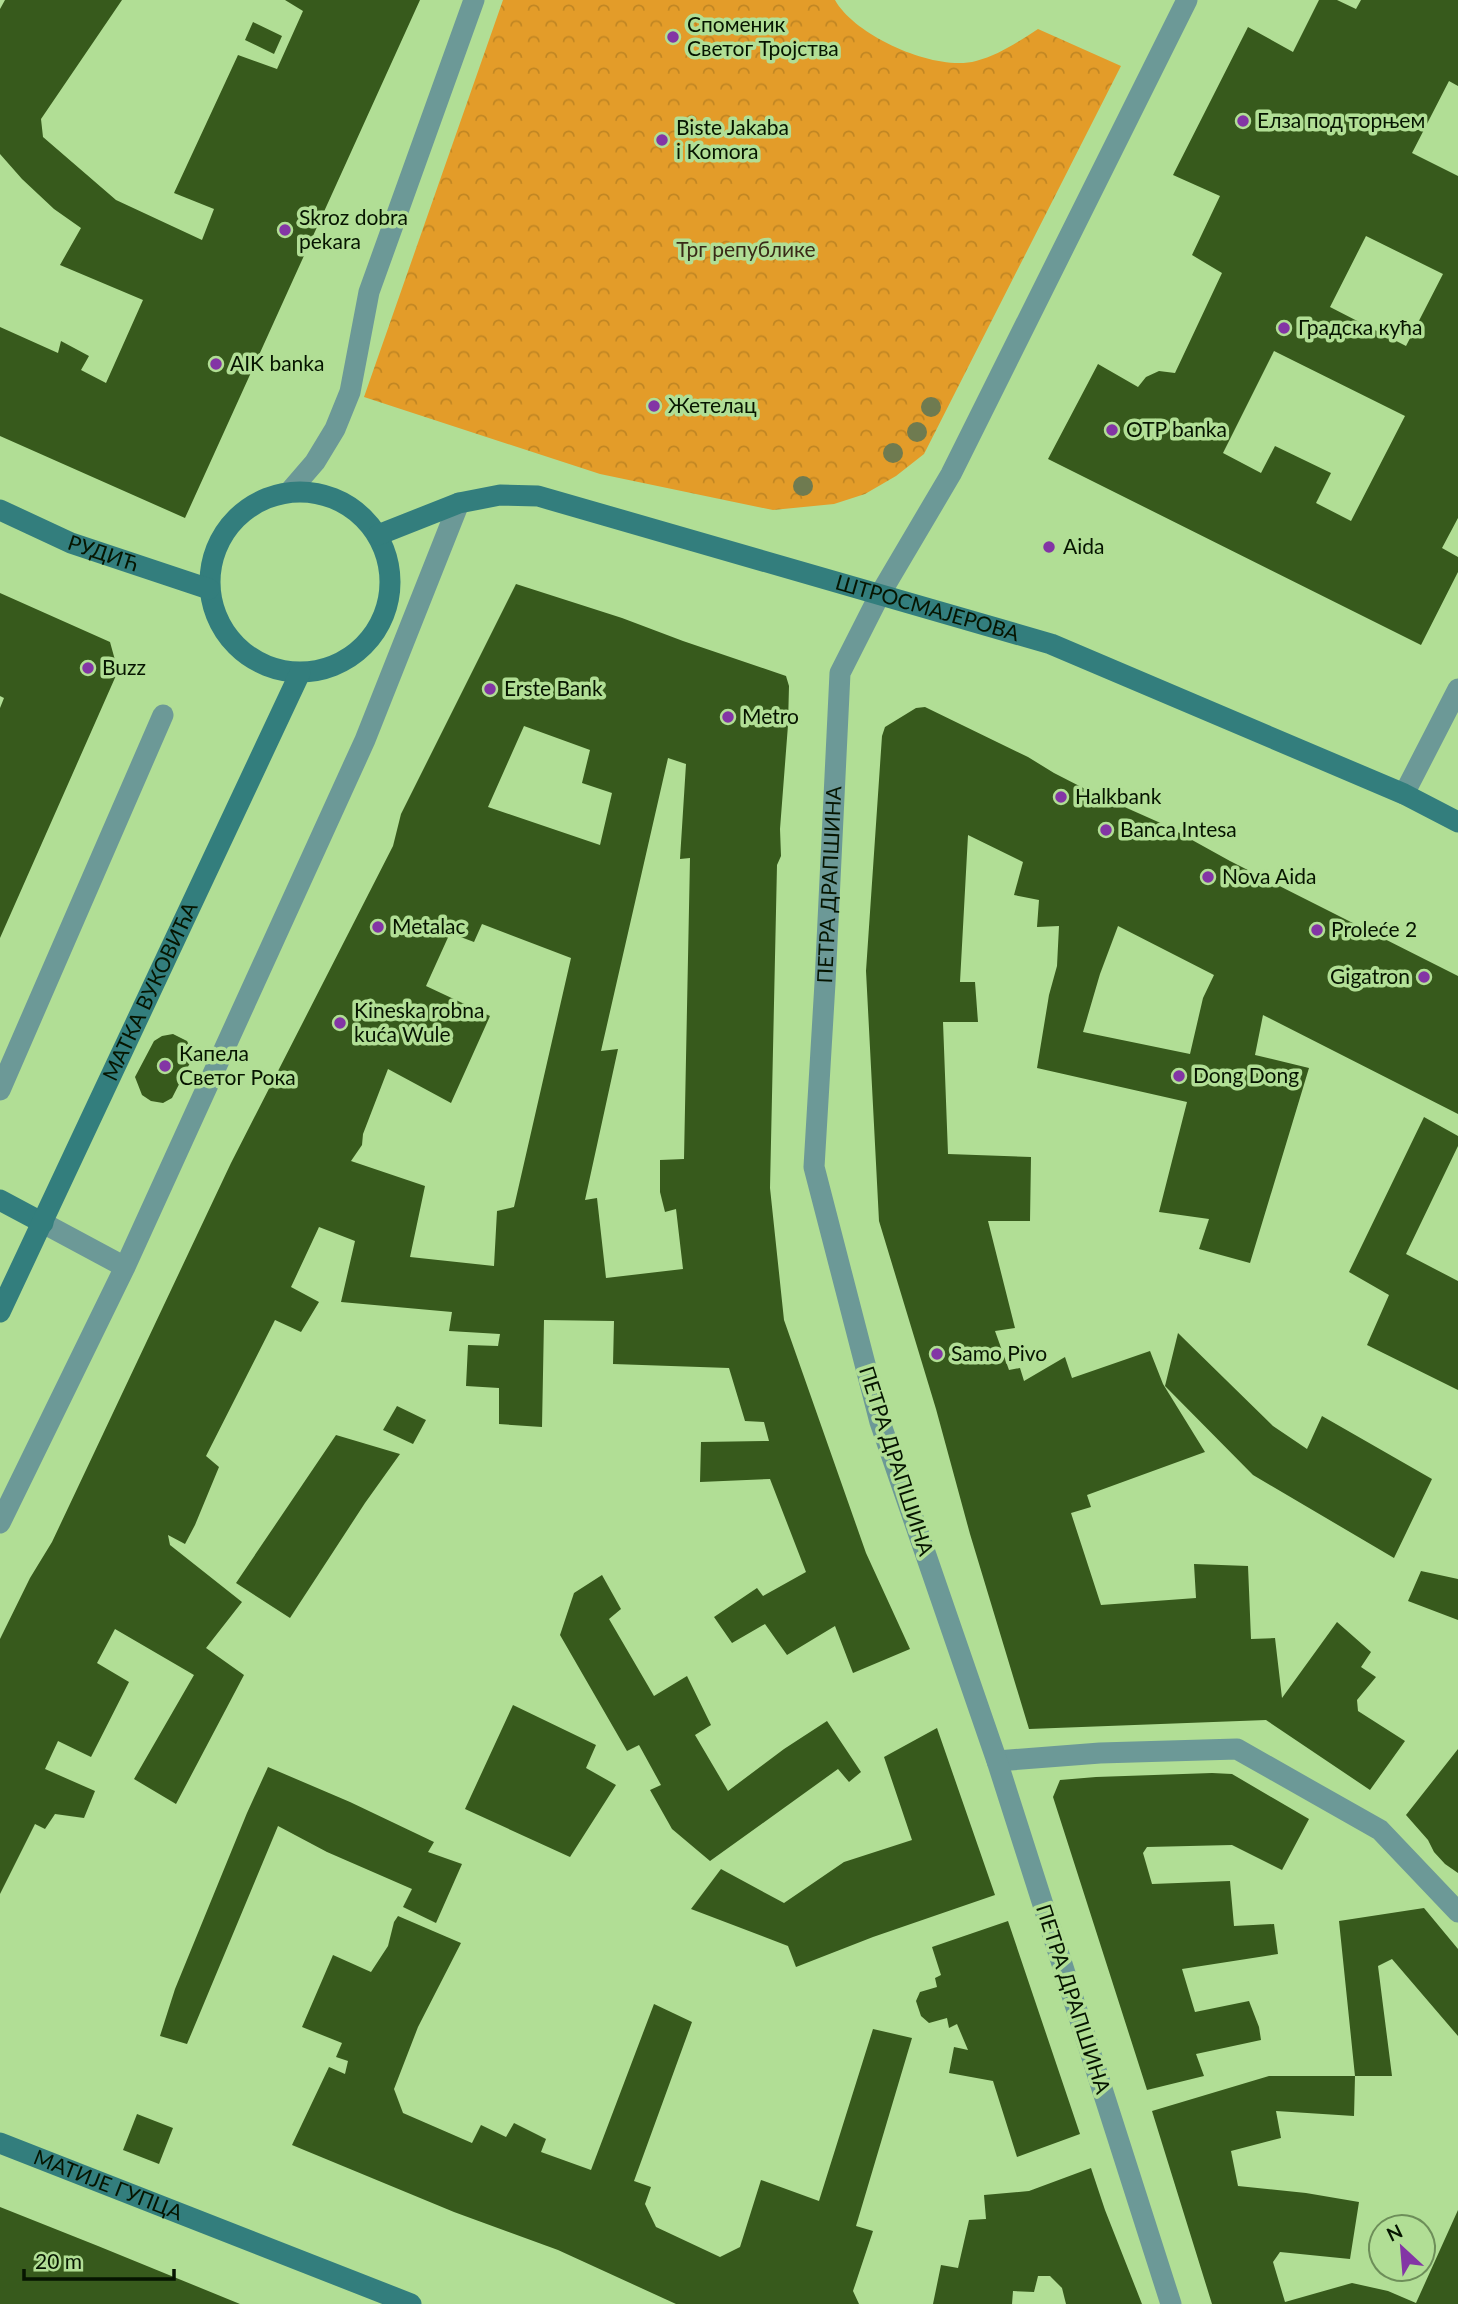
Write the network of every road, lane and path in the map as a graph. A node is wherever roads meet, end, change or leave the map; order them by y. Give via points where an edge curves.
1 (474, 0) edge
2 (1187, 0) edge
3 (290, 491) junction
4 (459, 503) junction
5 (0, 510) edge
6 (378, 535) junction
7 (209, 590) junction
8 (879, 596) junction
9 (300, 673) junction
10 (1458, 689) edge
11 (163, 715) dead end
12 (1404, 794) junction
13 (1458, 822) edge
14 (0, 1090) edge
15 (0, 1200) edge
16 (43, 1223) junction
17 (125, 1267) junction
18 (0, 1312) edge
19 (0, 1523) edge
20 (997, 1761) junction
21 (1458, 1912) edge
22 (0, 2143) edge
23 (411, 2304) edge
24 (1171, 2304) edge

1 - 3 street via 369,292 350,392 329,440
2 - 8 street via 951,474
3 - 6 street via 316,492 340,500 362,515
3 - 7 street via 263,499 240,514 222,536 211,561
4 - 6 street, ШТРОСМАЈЕРОВА
4 - 8 street, ШТРОСМАЈЕРОВА via 500,495 538,496
4 - 17 street via 365,740
5 - 7 street, РУДИЋ via 71,543
6 - 9 street via 389,560 391,587 385,614 372,639 327,669
7 - 9 street via 215,615 229,639 248,657 272,669
8 - 12 street, ШТРОСМАЈЕРОВА via 1051,643
8 - 20 street, ПЕТРА ДРАПШИНА via 840,673 814,1167 880,1422
9 - 16 street, МАТКА ВУКОВИЋА
10 - 12 street
11 - 14 street
12 - 13 street, ШТРОСМАЈЕРОВА
15 - 16 street
16 - 17 street
16 - 18 street, МАТКА ВУКОВИЋА
17 - 19 street
20 - 21 street via 1237,1748 1380,1830
20 - 24 street, ПЕТРА ДРАПШИНА
22 - 23 street, МАТИЈЕ ГУПЦА

